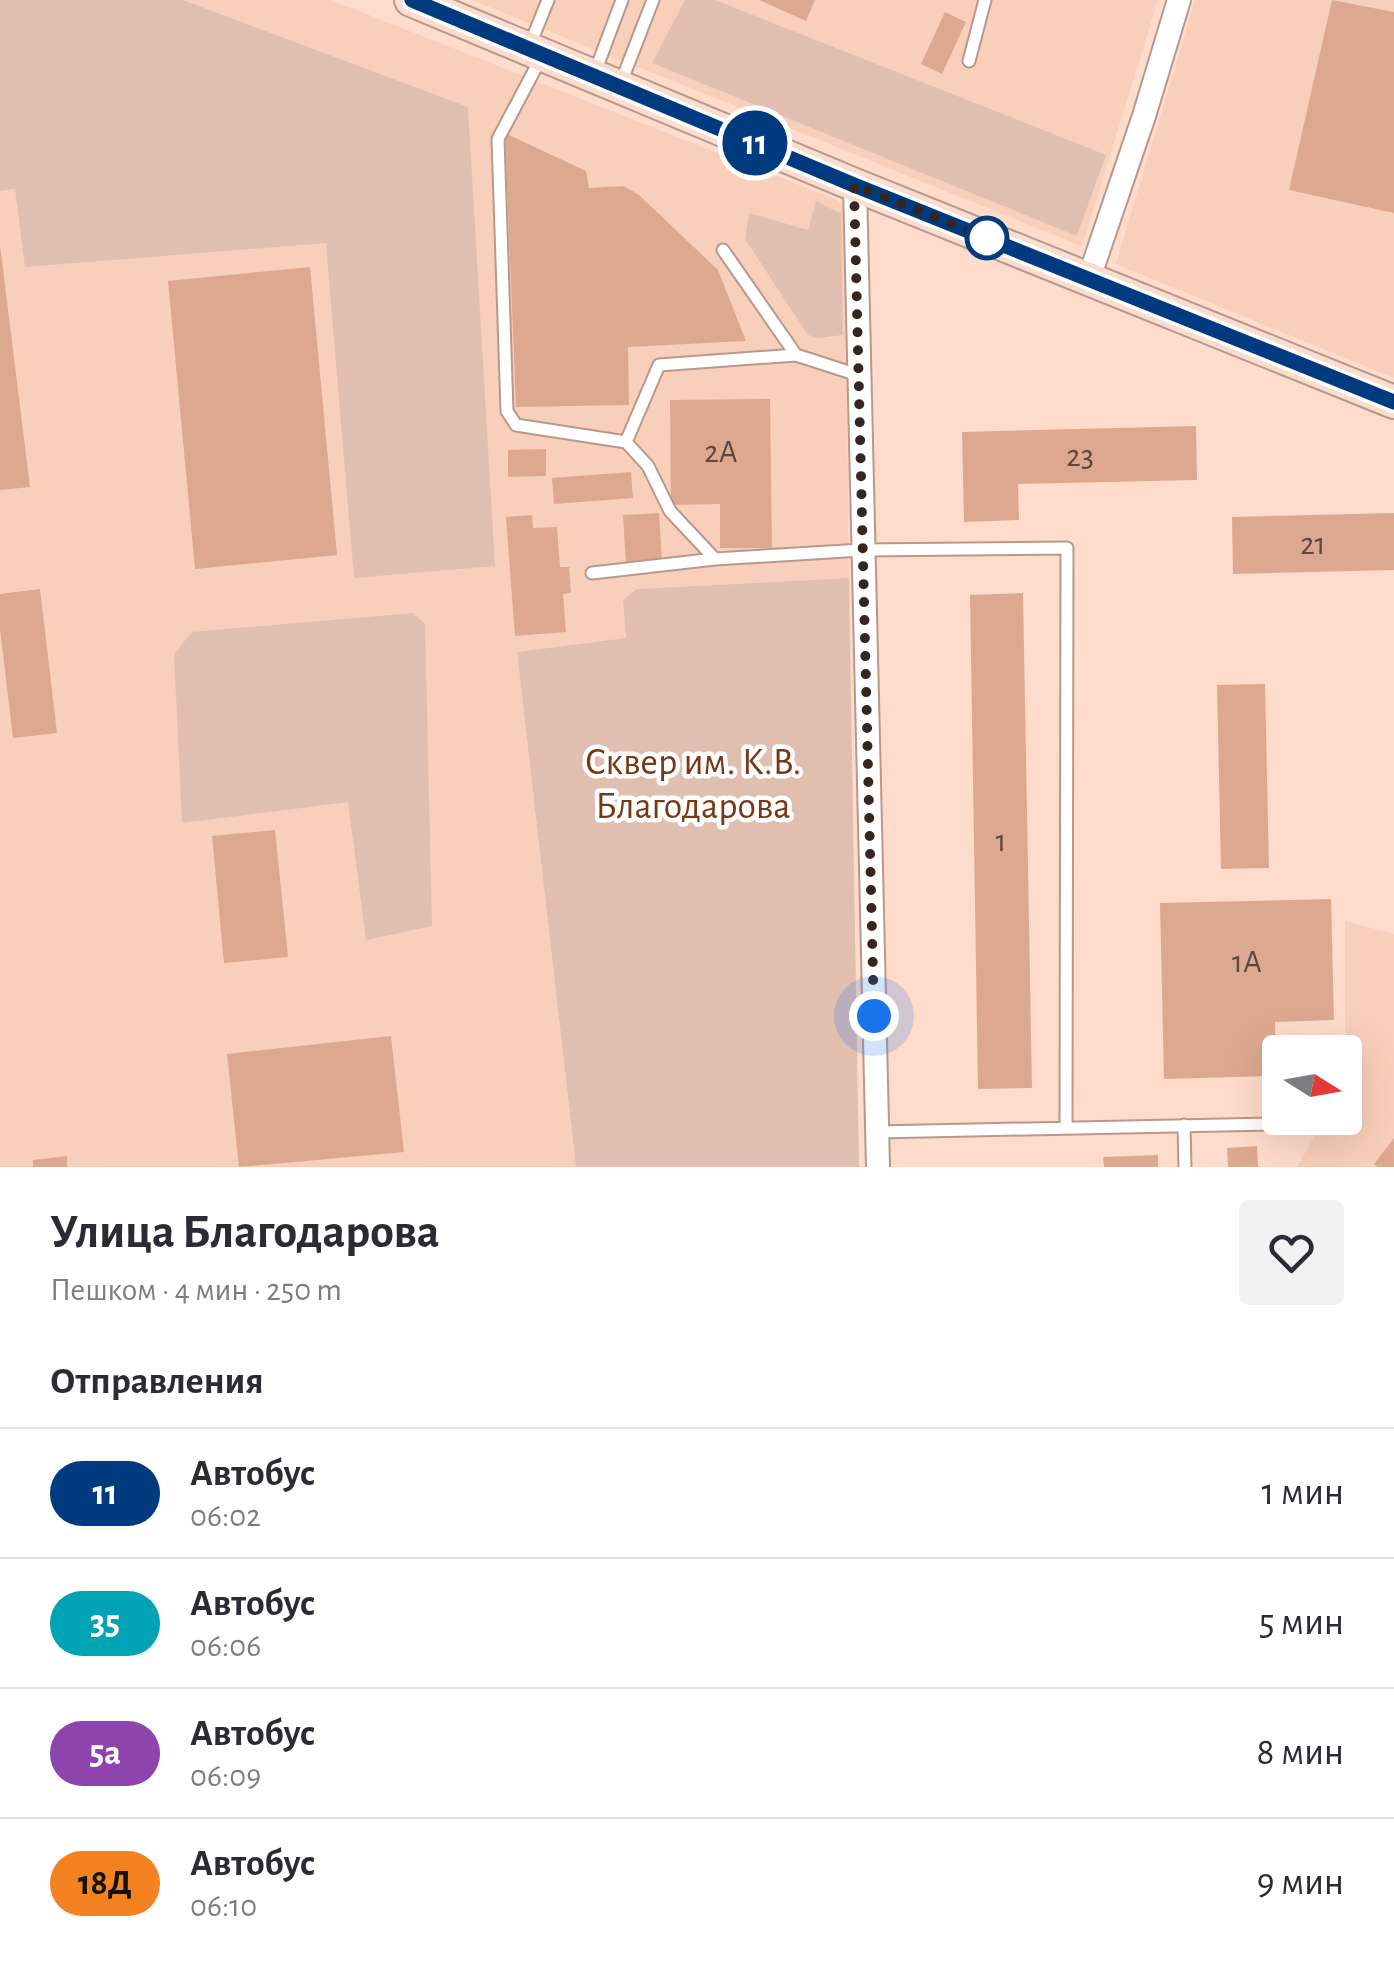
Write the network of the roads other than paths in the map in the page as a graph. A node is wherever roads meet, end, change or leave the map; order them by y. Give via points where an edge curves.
1 (411, 0) edge
2 (548, 0) edge
3 (622, 0) edge
4 (652, 0) edge
5 (985, 0) edge
6 (1178, 0) edge
7 (536, 52) junction
8 (968, 61) dead end
9 (606, 81) junction
10 (854, 185) junction
11 (723, 250) dead end
12 (1089, 278) junction
13 (796, 355) junction
14 (858, 375) junction
15 (1394, 402) edge
16 (626, 442) junction
17 (862, 550) junction
18 (715, 559) junction
19 (592, 573) dead end
20 (1262, 1123) edge
21 (1184, 1125) junction
22 (1066, 1128) junction
23 (877, 1132) junction
24 (878, 1167) edge
25 (1185, 1167) edge

1 - 7 main road
2 - 7 lane
3 - 9 lane
4 - 9 lane
5 - 8 lane
6 - 12 street
7 - 9 main road
7 - 16 lane via 498,139 507,411 516,426
9 - 10 main road
10 - 12 main road
10 - 14 street
11 - 13 lane
12 - 15 main road
13 - 14 lane
13 - 16 lane via 659,365
14 - 17 street
16 - 18 lane via 648,466 670,511
17 - 18 lane
17 - 22 lane via 1067,548
17 - 23 street
18 - 19 lane
20 - 21 lane
21 - 22 lane
21 - 25 lane
22 - 23 lane
23 - 24 street

